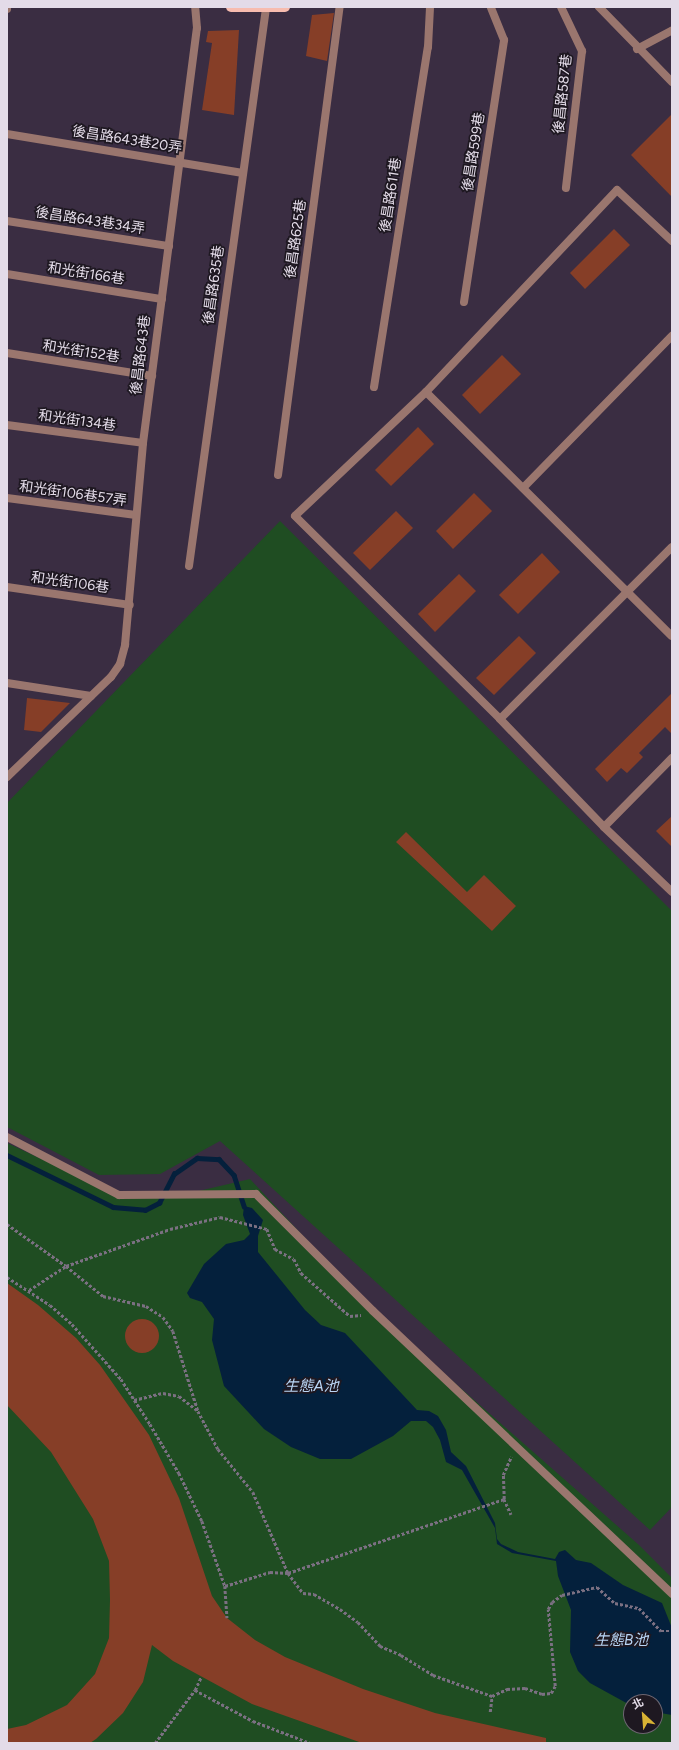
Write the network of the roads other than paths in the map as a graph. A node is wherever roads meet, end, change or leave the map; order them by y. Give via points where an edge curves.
1 (195, 7) edge
2 (232, 7) edge
3 (285, 7) edge
4 (340, 7) edge
5 (430, 7) edge
6 (491, 7) edge
7 (561, 7) edge
8 (598, 7) edge
9 (266, 8) junction
10 (672, 30) edge
11 (638, 48) junction
12 (672, 82) edge
13 (7, 134) edge
14 (180, 162) junction
15 (243, 172) junction
16 (566, 188) dead end
17 (7, 221) edge
18 (672, 241) edge
19 (169, 246) junction
20 (7, 274) edge
21 (162, 299) junction
22 (464, 302) dead end
23 (672, 336) edge
24 (7, 353) edge
25 (152, 376) junction
26 (374, 387) dead end
27 (426, 392) junction
28 (7, 425) edge
29 (143, 444) junction
30 (278, 475) dead end
31 (523, 488) junction
32 (7, 498) edge
33 (136, 515) junction
34 (672, 547) edge
35 (189, 566) dead end
36 (7, 587) edge
37 (627, 591) junction
38 (130, 605) junction
39 (672, 636) edge
40 (7, 682) edge
41 (91, 696) junction
42 (500, 719) junction
43 (672, 758) edge
44 (7, 777) edge
45 (604, 827) junction
46 (672, 892) edge
47 (7, 1137) edge
48 (672, 1594) edge

1 - 14 street, 後昌路643巷 via 197,28
2 - 9 main road
3 - 9 main road
4 - 30 street, 後昌路625巷
5 - 26 street, 後昌路611巷 via 428,47
6 - 22 street, 後昌路599巷 via 504,40
7 - 16 street, 後昌路587巷 via 582,51
8 - 11 street
9 - 15 street, 後昌路635巷
10 - 11 street
11 - 12 street
13 - 14 street, 後昌路643巷20弄
14 - 15 street, 後昌路643巷20弄
14 - 19 street, 後昌路643巷
15 - 35 street, 後昌路635巷
17 - 19 street, 後昌路643巷34弄
18 - 27 street via 617,190
19 - 21 street, 後昌路643巷
20 - 21 street, 和光街166巷
21 - 25 street, 後昌路643巷
23 - 31 street
24 - 25 street, 和光街152巷
25 - 29 street, 後昌路643巷
27 - 31 street
27 - 42 street via 295,516
28 - 29 street, 和光街134巷
29 - 33 street, 後昌路643巷
31 - 37 street
32 - 33 street, 和光街106巷57弄
33 - 38 street, 後昌路643巷
34 - 37 street
36 - 38 street, 和光街106巷
37 - 39 street
37 - 42 street
38 - 41 street, 後昌路643巷 via 120,664 111,677
40 - 41 street
41 - 44 street, 後昌路643巷
42 - 45 street
43 - 45 street
45 - 46 street
47 - 48 street via 119,1195 256,1194 373,1311

